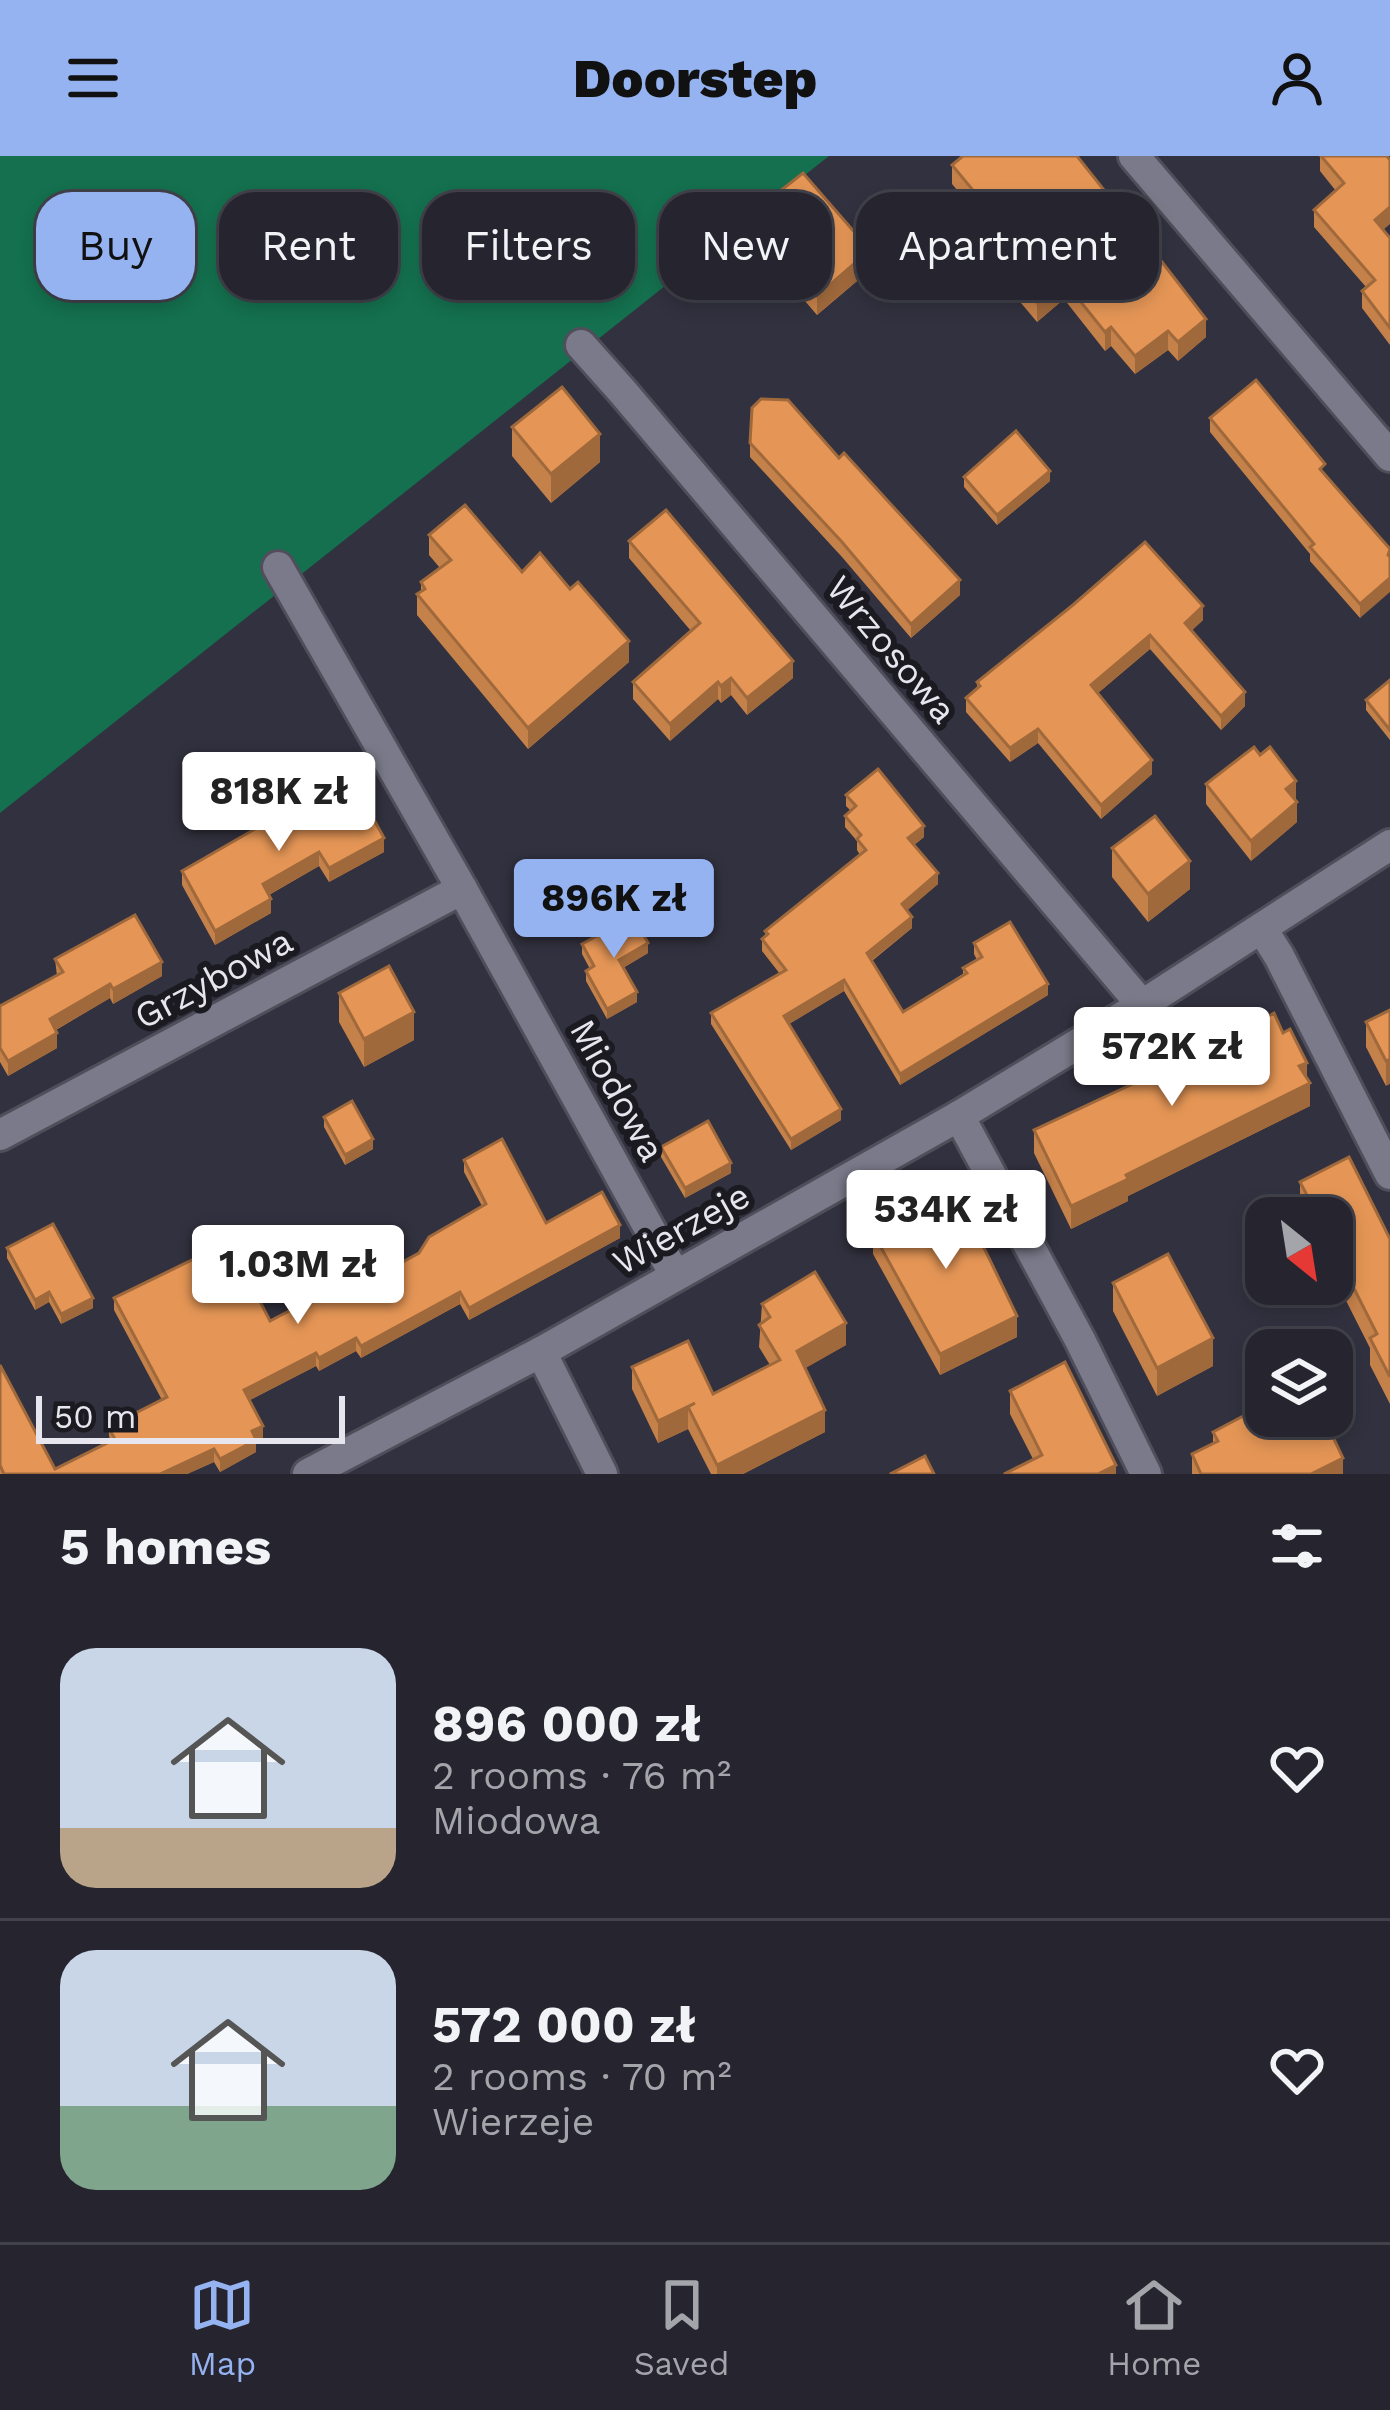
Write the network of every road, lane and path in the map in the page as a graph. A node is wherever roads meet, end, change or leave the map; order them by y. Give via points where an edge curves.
1 (1134, 156) edge
2 (581, 345) dead end
3 (1390, 456) edge
4 (278, 567) dead end
5 (1390, 845) edge
6 (462, 889) junction
7 (1262, 929) junction
8 (1142, 1005) junction
9 (959, 1116) junction
10 (0, 1135) edge
11 (1390, 1174) edge
12 (675, 1275) junction
13 (541, 1352) junction
14 (308, 1474) edge
15 (602, 1474) edge
16 (1146, 1474) edge

1 - 3 street
2 - 8 street, Wrzosowa
4 - 6 street, Miodowa
5 - 7 street, Wierzeje
6 - 10 street, Grzybowa
6 - 12 street, Miodowa
7 - 8 street, Wierzeje
7 - 11 street
8 - 9 street, Wierzeje
9 - 12 street, Wierzeje
9 - 16 street
12 - 13 street, Wierzeje
13 - 14 street, Wierzeje
13 - 15 street

